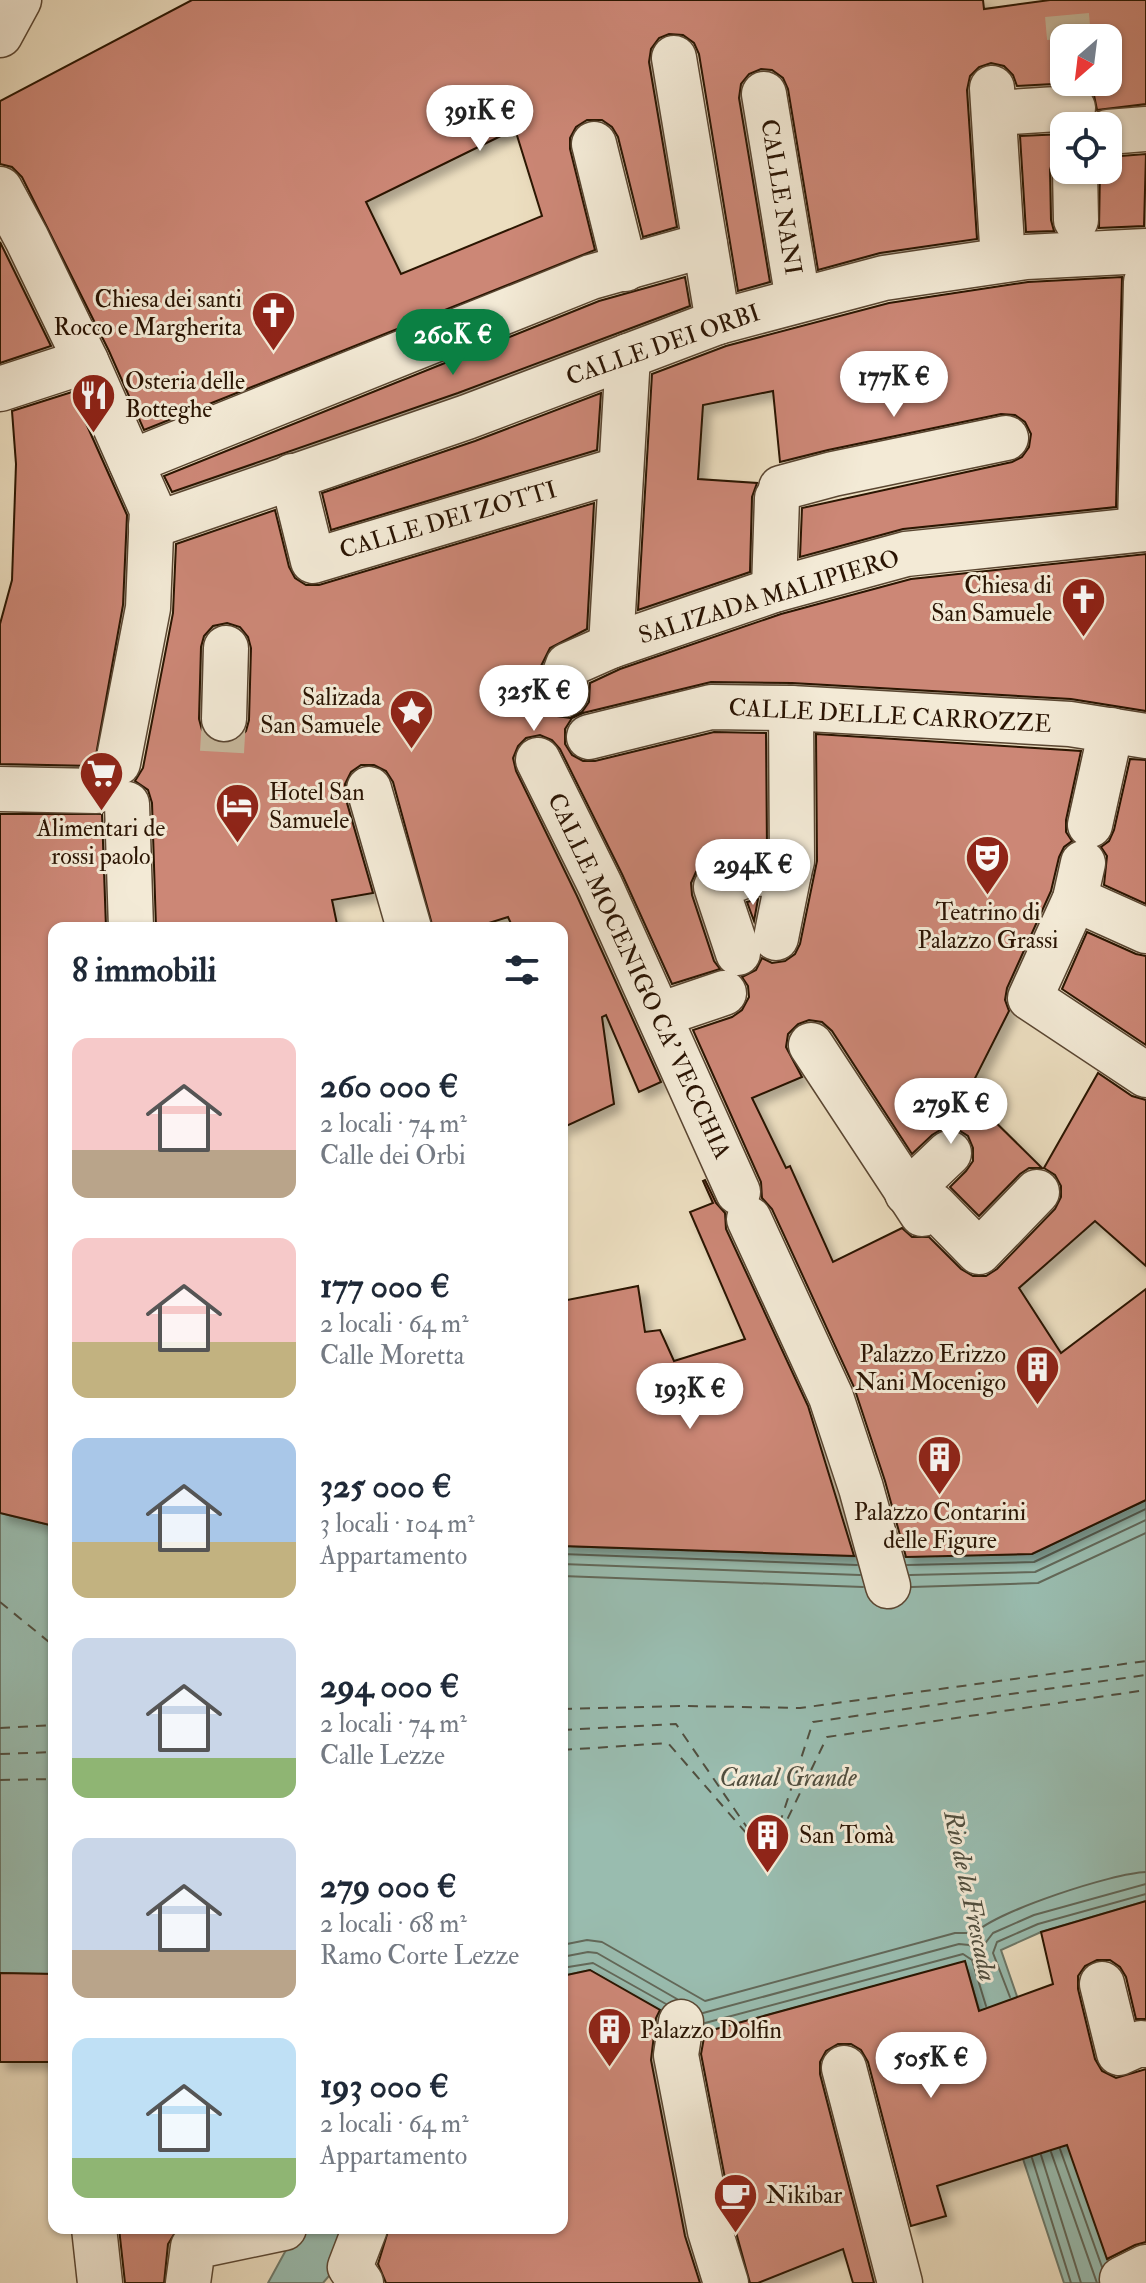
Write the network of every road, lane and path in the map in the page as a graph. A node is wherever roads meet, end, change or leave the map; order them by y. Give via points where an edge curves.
1 (19, 0) edge
2 (0, 35) edge
3 (674, 58) dead end
4 (764, 94) dead end
5 (1054, 112) edge
6 (1122, 124) edge
7 (1146, 129) edge
8 (594, 144) dead end
9 (1075, 184) edge
10 (0, 189) edge
11 (1076, 220) dead end
12 (705, 245) junction
13 (1146, 251) edge
14 (1003, 260) junction
15 (625, 269) junction
16 (1146, 282) edge
17 (798, 300) junction
18 (1146, 304) edge
19 (718, 322) junction
20 (628, 356) junction
21 (86, 361) junction
22 (0, 389) edge
23 (1006, 438) dead end
24 (135, 461) junction
25 (621, 469) junction
26 (292, 476) junction
27 (151, 526) junction
28 (1143, 528) edge
29 (774, 590) junction
30 (611, 646) junction
31 (226, 648) dead end
32 (566, 693) dead end
33 (791, 708) junction
34 (224, 719) tunnel mouth
35 (1128, 733) edge
36 (589, 737) dead end
37 (538, 760) dead end
38 (114, 786) junction
39 (0, 789) edge
40 (369, 789) dead end
41 (1082, 862) junction
42 (789, 873) junction
43 (130, 922) edge
44 (407, 922) edge
45 (1146, 931) edge
46 (724, 993) dead end
47 (659, 1015) junction
48 (811, 1045) dead end
49 (1146, 1075) edge
50 (949, 1153) dead end
51 (1037, 1192) dead end
52 (907, 1193) junction
53 (888, 1586) dead end
54 (1102, 1984) dead end
55 (681, 2022) dead end
56 (1146, 2045) edge
57 (844, 2068) dead end
58 (95, 2234) edge
59 (269, 2234) edge
60 (190, 2265) edge
61 (100, 2283) edge
62 (726, 2283) edge
63 (900, 2283) edge

1 - 2 street
3 - 12 street
4 - 17 street, CALLE NANI
5 - 14 street via 999,104
6 - 7 street
8 - 15 street
9 - 11 street
10 - 21 street
12 - 15 street
12 - 19 street
13 - 14 street, CALLE DEI ORBI
14 - 17 street, CALLE DEI ORBI via 882,262
15 - 24 street via 591,277
16 - 18 street
17 - 19 street, CALLE DEI ORBI
18 - 28 street
19 - 20 street, CALLE DEI ORBI
20 - 25 street
20 - 26 street, CALLE DEI ORBI
21 - 22 street
21 - 24 street
23 - 29 street via 833,474 779,493
24 - 27 street via 152,510
25 - 26 street, CALLE DEI ZOTTI via 313,561
25 - 30 street
26 - 27 street, CALLE DEI ORBI
27 - 38 street via 148,608
28 - 29 street, SALIZADA MALIPIERO via 906,554
29 - 30 street, SALIZADA MALIPIERO
30 - 32 street, SALIZADA MALIPIERO via 568,665
31 - 34 street
33 - 35 street, CALLE DELLE CARROZZE via 1070,724
33 - 36 street, CALLE DELLE CARROZZE via 711,707
33 - 42 street
35 - 41 street
37 - 47 street, CALLE MOCENIGO CA' VECCHIA
38 - 39 street
38 - 43 street
40 - 44 street
41 - 45 street
41 - 49 street via 1030,998
42 - 42 street via 749,874 716,887 757,946
46 - 47 street
47 - 53 street, CALLE MOCENIGO CA' VECCHIA via 831,1397
48 - 52 street
50 - 52 street
51 - 52 street via 979,1252 934,1206 922,1214
54 - 56 street via 1119,2053
55 - 62 street via 676,2055 710,2231
57 - 63 street
58 - 61 street
59 - 60 street

